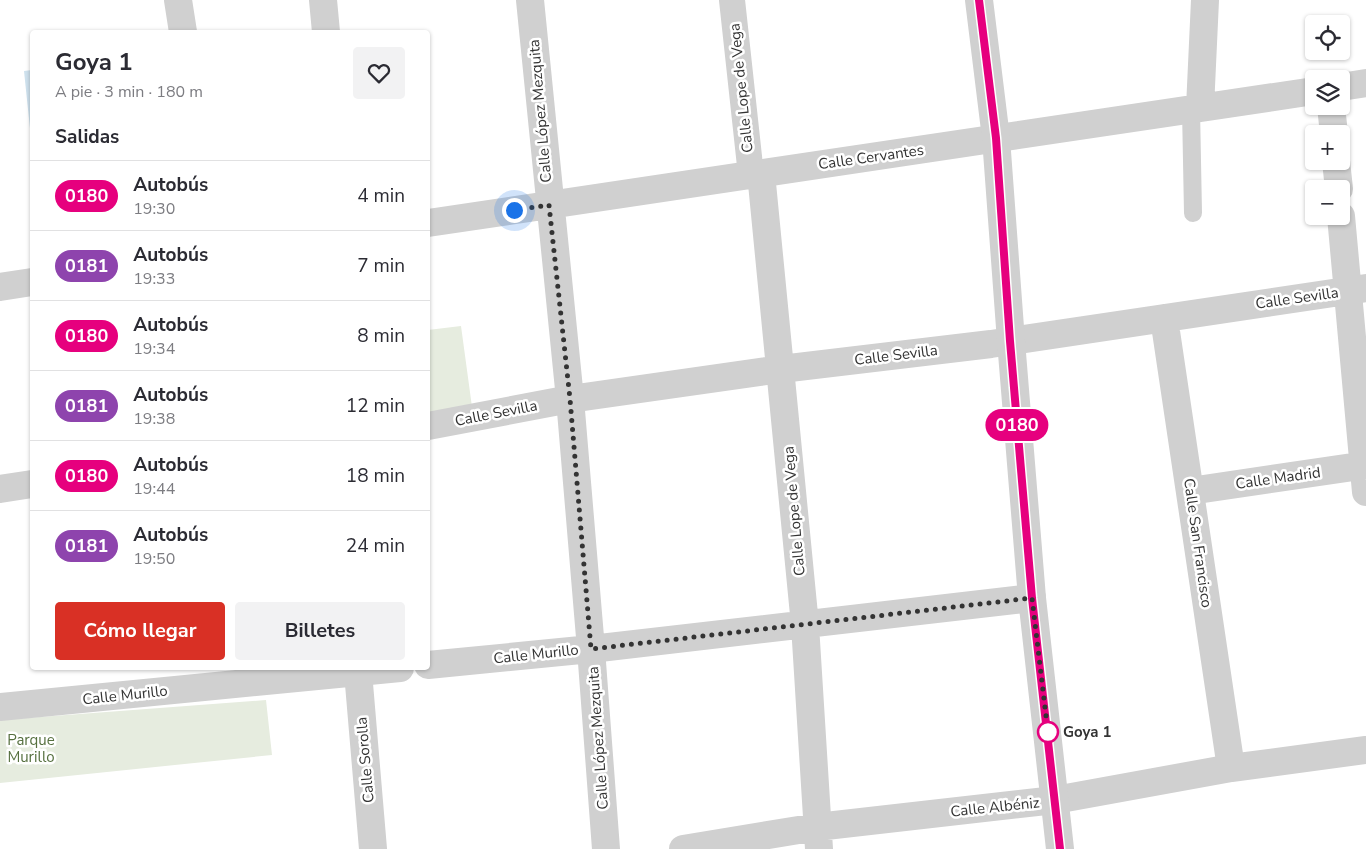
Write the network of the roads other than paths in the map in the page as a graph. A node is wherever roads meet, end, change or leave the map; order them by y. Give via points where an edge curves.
1 (178, 0) edge
2 (323, 0) edge
3 (530, 0) edge
4 (732, 0) edge
5 (979, 0) edge
6 (1205, 0) edge
7 (183, 30) edge
8 (326, 30) edge
9 (1366, 83) edge
10 (1350, 86) edge
11 (1305, 92) edge
12 (1195, 109) junction
13 (996, 138) junction
14 (756, 174) junction
15 (549, 205) junction
16 (1193, 213) dead end
17 (430, 223) edge
18 (1343, 225) edge
19 (30, 282) edge
20 (0, 287) edge
21 (1357, 290) edge
22 (1164, 318) junction
23 (1010, 341) junction
24 (781, 369) junction
25 (570, 399) junction
26 (430, 426) edge
27 (1365, 474) edge
28 (30, 484) edge
29 (0, 489) edge
30 (1190, 491) junction
31 (1032, 598) junction
32 (804, 625) junction
33 (591, 649) junction
34 (430, 665) edge
35 (379, 670) edge
36 (358, 672) junction
37 (0, 707) edge
38 (1366, 750) edge
39 (1231, 768) junction
40 (1055, 800) junction
41 (818, 838) edge
42 (373, 849) edge
43 (606, 849) edge
44 (683, 849) edge
45 (1060, 849) edge

1 - 7 street
2 - 8 street
3 - 15 street, Calle López Mezquita
4 - 14 street, Calle Lope de Vega
5 - 13 street
6 - 12 street
9 - 10 street
11 - 12 street, Calle Cervantes
12 - 13 street, Calle Cervantes
12 - 16 lane
13 - 14 street, Calle Cervantes
13 - 23 street
14 - 15 street, Calle Cervantes
14 - 24 street, Calle Lope de Vega
15 - 17 street, Calle Cervantes
15 - 25 street, Calle López Mezquita
18 - 21 street
19 - 20 street
21 - 22 street, Calle Sevilla
21 - 27 street
22 - 23 street, Calle Sevilla
22 - 30 street, Calle San Francisco
23 - 24 street, Calle Sevilla
23 - 31 street
24 - 25 street, Calle Sevilla
24 - 32 street, Calle Lope de Vega
25 - 26 street, Calle Sevilla
25 - 33 street, Calle López Mezquita
27 - 30 street, Calle Madrid
28 - 29 street
30 - 39 street, Calle San Francisco
31 - 32 street, Calle Murillo
31 - 40 street
32 - 33 street, Calle Murillo
32 - 41 street, Calle Lope de Vega
33 - 34 street, Calle Murillo
33 - 43 street, Calle López Mezquita
35 - 36 street, Calle Murillo
36 - 37 street, Calle Murillo
36 - 42 street, Calle Sorolla
38 - 39 street, Calle Albéniz
39 - 40 street, Calle Albéniz
40 - 41 street, Calle Albéniz
40 - 45 street
41 - 44 street, Calle Albéniz

